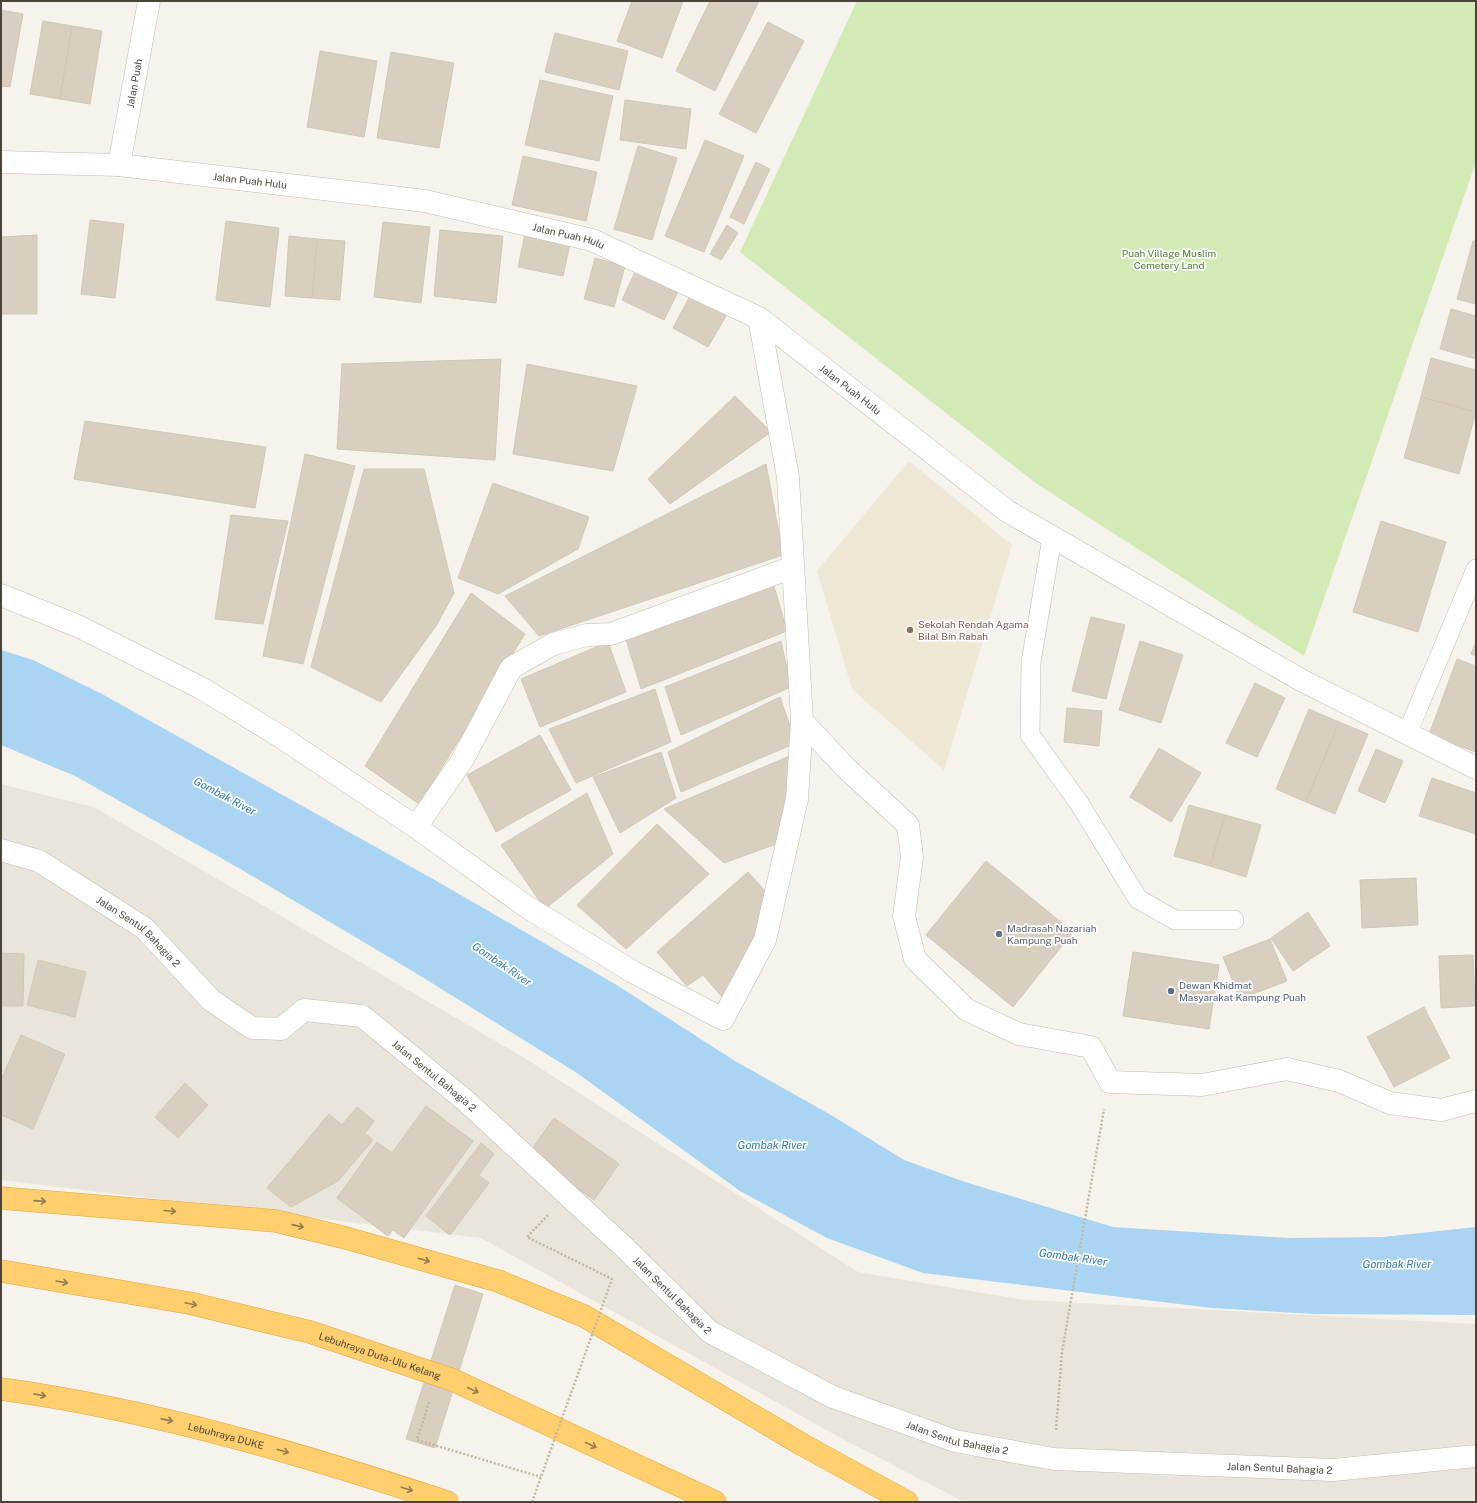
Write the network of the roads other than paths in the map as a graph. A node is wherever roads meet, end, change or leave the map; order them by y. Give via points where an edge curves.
1 (149, 1) edge
2 (1, 162) edge
3 (119, 165) junction
4 (759, 318) junction
5 (1052, 538) junction
6 (793, 567) junction
7 (1476, 569) edge
8 (1, 595) edge
9 (802, 722) junction
10 (1407, 734) junction
11 (1476, 768) edge
12 (416, 827) junction
13 (1, 850) edge
14 (1234, 920) dead end
15 (1476, 1101) edge
16 (1, 1198) edge
17 (1, 1271) edge
18 (24, 1276) junction
19 (1, 1278) edge
20 (1, 1389) edge
21 (1476, 1456) edge
22 (447, 1502) edge
23 (715, 1502) edge
24 (907, 1502) edge

1 - 3 street, Jalan Puah
2 - 3 street, Jalan Puah Hulu
3 - 4 street, Jalan Puah Hulu via 425,201 579,235
4 - 5 street, Jalan Puah Hulu via 1008,511
4 - 6 street via 788,478
5 - 10 street, Jalan Puah Hulu via 1301,680
5 - 14 lane via 1031,662 1030,735 1079,803 1138,898 1175,920
6 - 9 street
6 - 12 street via 611,634 587,635 554,644 511,668 463,758
7 - 10 lane
8 - 12 street via 80,627 200,688 281,737
9 - 12 street via 797,800 764,940 723,1019 633,972 527,907
9 - 15 street via 848,770 908,825 912,857 904,916 915,959 967,1010 1019,1034 1091,1047 1110,1082 1202,1085 1287,1069 1339,1081 1390,1103 1441,1110
10 - 11 street, Jalan Puah Hulu
13 - 21 street, Jalan Sentul Bahagia 2 via 39,861 144,928 211,1000 252,1028 281,1028 304,1010 362,1016 467,1102 624,1247 710,1332 833,1397 955,1441 1054,1459 1334,1470
16 -> 24 highway via 276,1221 498,1281 584,1316 803,1445
17 - 18 highway
18 - 19 highway
18 -> 23 highway, Lebuhraya Duta-Ulu Kelang via 189,1303 310,1332 453,1380
20 -> 22 highway, Lebuhraya DUKE via 174,1421 326,1462

